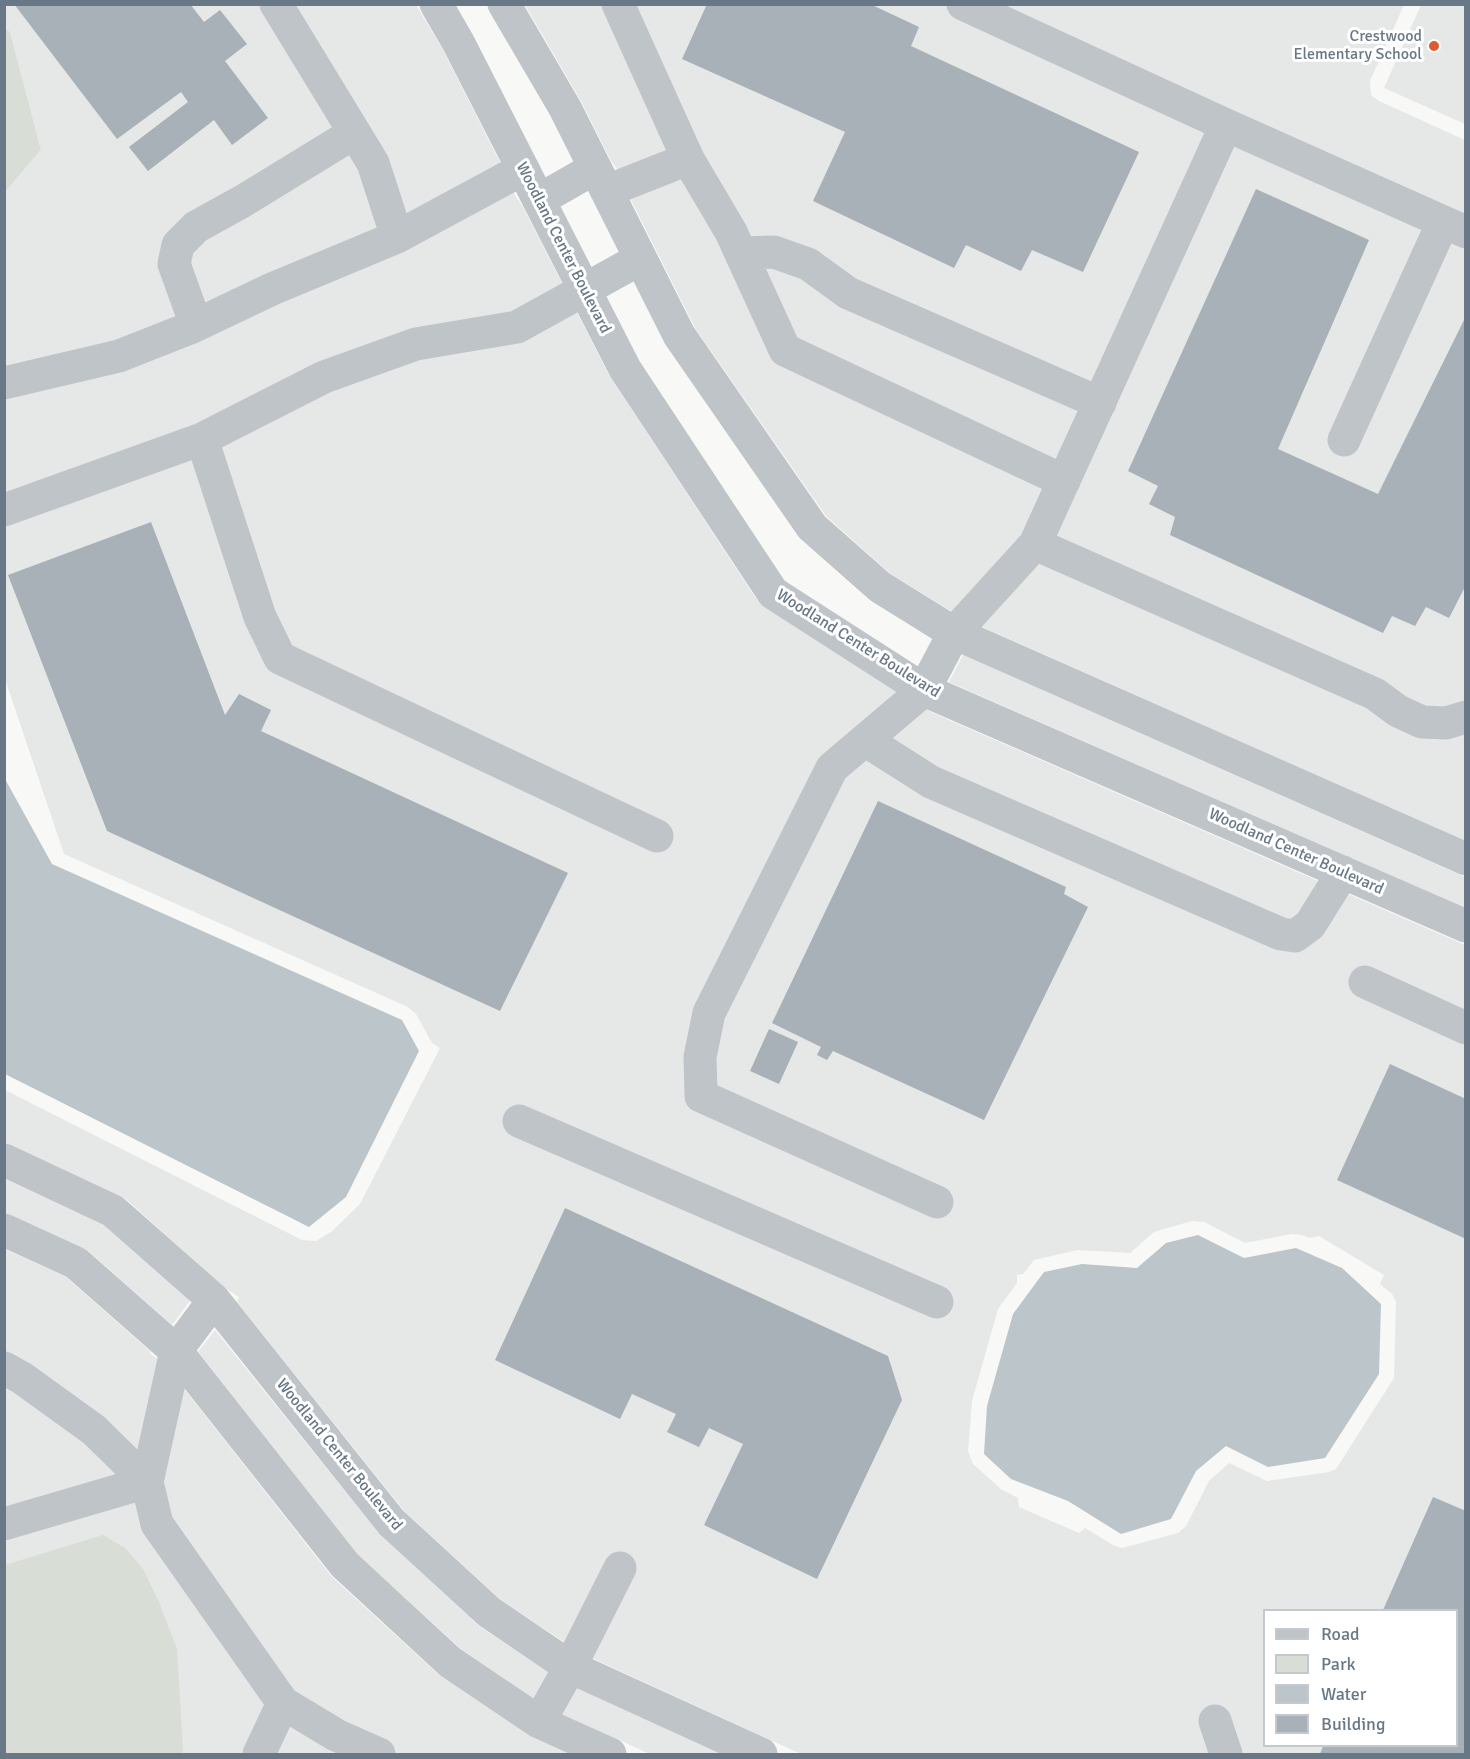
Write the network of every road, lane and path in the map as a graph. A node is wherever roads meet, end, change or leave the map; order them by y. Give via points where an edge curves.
1 (276, 4) edge
2 (436, 4) edge
3 (504, 4) edge
4 (618, 4) edge
5 (963, 4) edge
6 (1226, 125) junction
7 (354, 133) junction
8 (688, 159) junction
9 (523, 169) junction
10 (601, 180) junction
11 (539, 200) junction
12 (1454, 227) edge
13 (397, 237) junction
14 (741, 253) junction
15 (640, 259) junction
16 (585, 290) junction
17 (196, 325) junction
18 (4, 383) edge
19 (1100, 403) junction
20 (202, 440) junction
21 (1344, 440) dead end
22 (1064, 481) junction
23 (4, 510) edge
24 (1035, 544) junction
25 (954, 633) junction
26 (924, 690) junction
27 (1466, 717) edge
28 (865, 740) junction
29 (657, 836) dead end
30 (1466, 859) edge
31 (1343, 872) junction
32 (1466, 926) edge
33 (1365, 982) dead end
34 (1466, 1028) edge
35 (519, 1121) dead end
36 (4, 1160) edge
37 (937, 1202) dead end
38 (4, 1230) edge
39 (214, 1300) junction
40 (937, 1302) dead end
41 (176, 1351) junction
42 (4, 1368) edge
43 (147, 1482) junction
44 (4, 1524) edge
45 (620, 1568) dead end
46 (570, 1666) junction
47 (283, 1703) junction
48 (1215, 1721) dead end
49 (539, 1722) junction
50 (260, 1755) edge
51 (379, 1755) edge
52 (610, 1755) edge
53 (761, 1755) edge
54 (1226, 1755) edge

1 - 7 street
2 - 9 street, Woodland Center Boulevard
3 - 10 street via 565,108
4 - 8 street
5 - 6 street
6 - 12 street
6 - 19 street
7 - 13 street via 372,163
7 - 17 street via 196,227 178,246 174,264
8 - 10 street
8 - 14 street
9 - 11 street, Woodland Center Boulevard
9 - 13 street
10 - 11 street
10 - 15 street
11 - 16 street, Woodland Center Boulevard
12 - 21 street
13 - 17 street
14 - 19 street via 774,252 808,264 848,293
14 - 22 street via 785,350
15 - 16 street
15 - 25 street via 679,335 812,527 880,587
16 - 20 street via 517,327 416,344 324,377
16 - 26 street, Woodland Center Boulevard via 625,369 773,592
17 - 18 street via 119,356
19 - 22 street
20 - 23 street
20 - 29 street via 260,617 280,658
22 - 24 street
24 - 25 street
24 - 27 street via 1375,694 1422,722 1446,723
25 - 26 street
25 - 30 street
26 - 28 street
26 - 31 street, Woodland Center Boulevard
28 - 31 street via 931,782 1281,934 1295,936 1310,926
28 - 37 street via 832,768 709,1012 700,1057 702,1096
31 - 32 street, Woodland Center Boulevard
33 - 34 street
35 - 40 street
36 - 39 street, Woodland Center Boulevard via 113,1211
38 - 41 street via 76,1263
39 - 41 street
39 - 46 street, Woodland Center Boulevard via 391,1522 489,1612
41 - 43 street
41 - 49 street via 345,1565 450,1662
42 - 43 street via 93,1430
43 - 44 street
43 - 47 street via 157,1524
45 - 46 street
46 - 49 street
46 - 53 street, Woodland Center Boulevard
47 - 50 street
47 - 51 street
48 - 54 street
49 - 52 street

